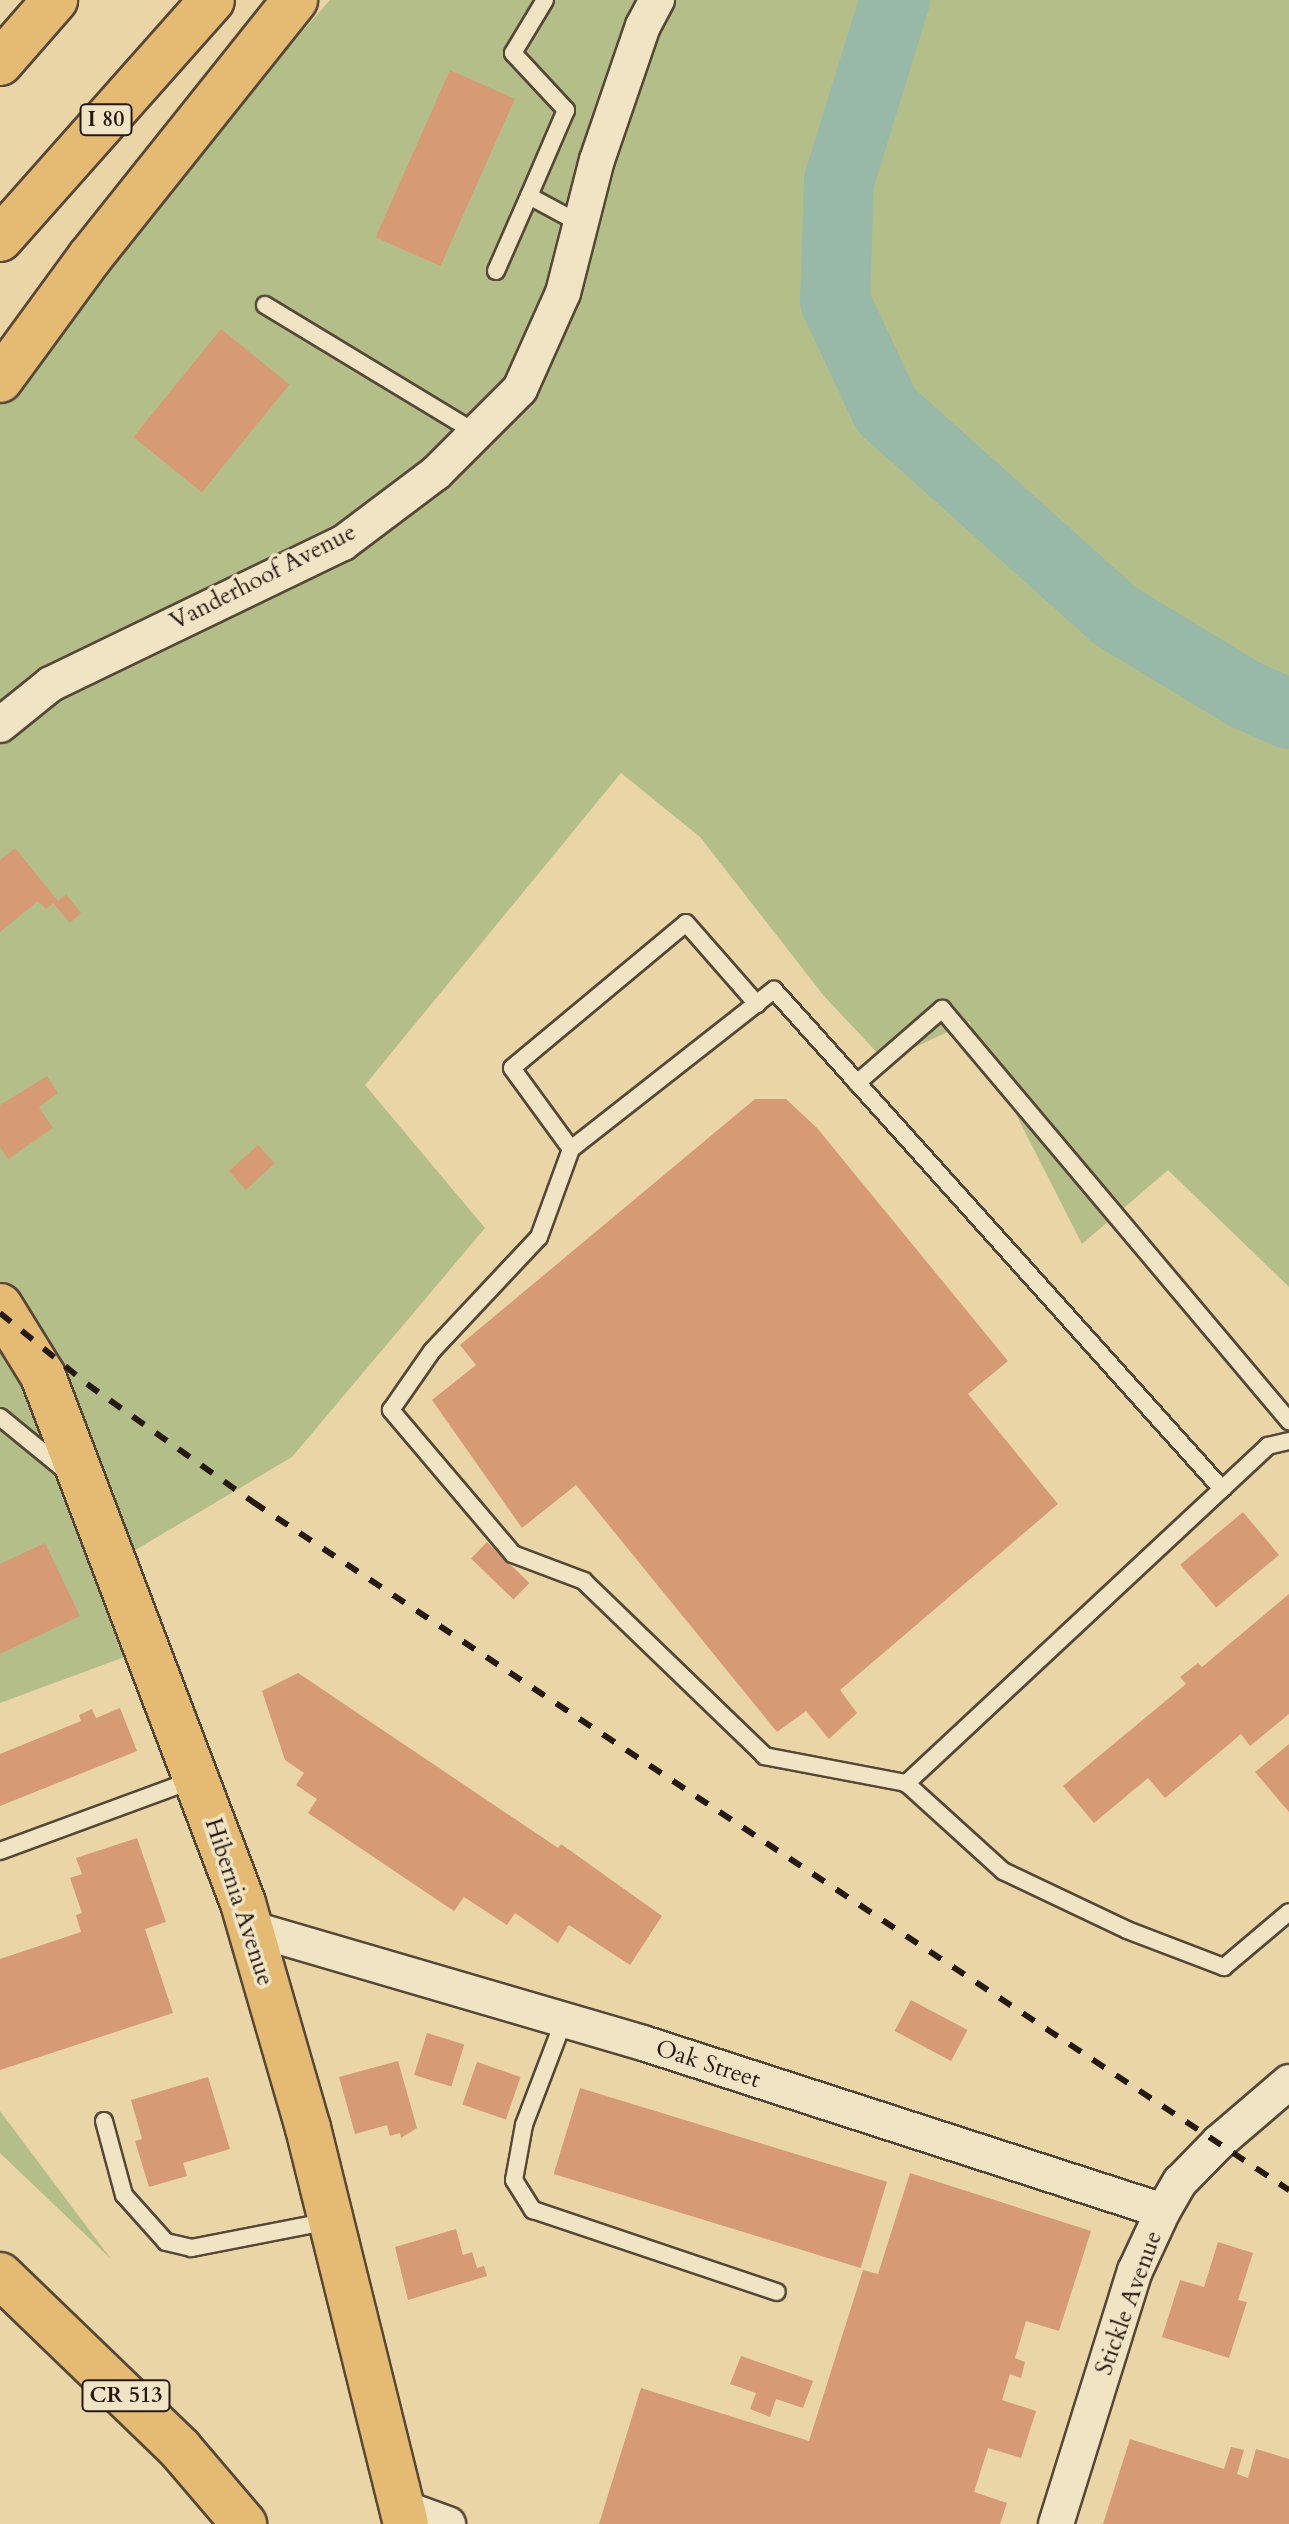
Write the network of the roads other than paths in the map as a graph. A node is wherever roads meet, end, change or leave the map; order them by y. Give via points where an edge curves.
1 (55, 0) edge
2 (212, 0) edge
3 (295, 0) edge
4 (545, 0) edge
5 (657, 0) edge
6 (0, 63) edge
7 (529, 196) junction
8 (581, 224) junction
9 (0, 239) edge
10 (496, 271) dead end
11 (265, 305) dead end
12 (0, 380) edge
13 (476, 433) junction
14 (0, 725) edge
15 (757, 1004) junction
16 (857, 1083) junction
17 (571, 1149) junction
18 (0, 1306) edge
19 (0, 1417) edge
20 (1289, 1421) edge
21 (1289, 1441) edge
22 (86, 1488) junction
23 (1222, 1489) junction
24 (198, 1778) junction
25 (906, 1783) junction
26 (0, 1851) edge
27 (1289, 1912) edge
28 (250, 1928) junction
29 (564, 2020) junction
30 (1289, 2082) edge
31 (104, 2121) dead end
32 (1163, 2211) junction
33 (332, 2221) junction
34 (0, 2275) edge
35 (777, 2292) dead end
36 (405, 2516) edge
37 (244, 2524) edge
38 (448, 2524) edge
39 (1056, 2524) edge

1 - 6 main road
2 - 9 main road, I 80
3 - 12 main road via 90,257
4 - 7 lane via 513,53 566,110
5 - 8 street, Vanderhoof Avenue via 643,26
7 - 8 lane
7 - 10 lane
8 - 13 street, Vanderhoof Avenue via 563,293 520,389
11 - 13 lane
13 - 14 street, Vanderhoof Avenue via 436,473 343,543 51,684
15 - 16 lane via 774,990
15 - 17 lane
15 - 17 lane via 686,923 512,1068
16 - 20 lane via 942,1009
16 - 23 lane
17 - 25 lane via 539,1237 432,1351 391,1410 513,1554 584,1581 765,1756
18 - 22 main road, Hibernia Avenue via 43,1376
19 - 22 lane
21 - 23 lane via 1268,1446
22 - 24 main road, Hibernia Avenue
23 - 25 lane
24 - 26 lane
24 - 28 main road, Hibernia Avenue
25 - 27 lane via 1003,1871 1127,1930 1224,1967
28 - 29 street, Oak Street
28 - 33 main road, Hibernia Avenue
29 - 32 street, Oak Street
29 - 35 lane via 524,2125 514,2180 533,2210
30 - 32 street, Stickle Avenue via 1219,2142 1180,2182
31 - 33 lane via 124,2195 166,2242 191,2248
32 - 39 street, Stickle Avenue via 1135,2271
33 - 36 main road, Hibernia Avenue
34 - 37 main road, CR 513 via 180,2449
36 - 38 street

